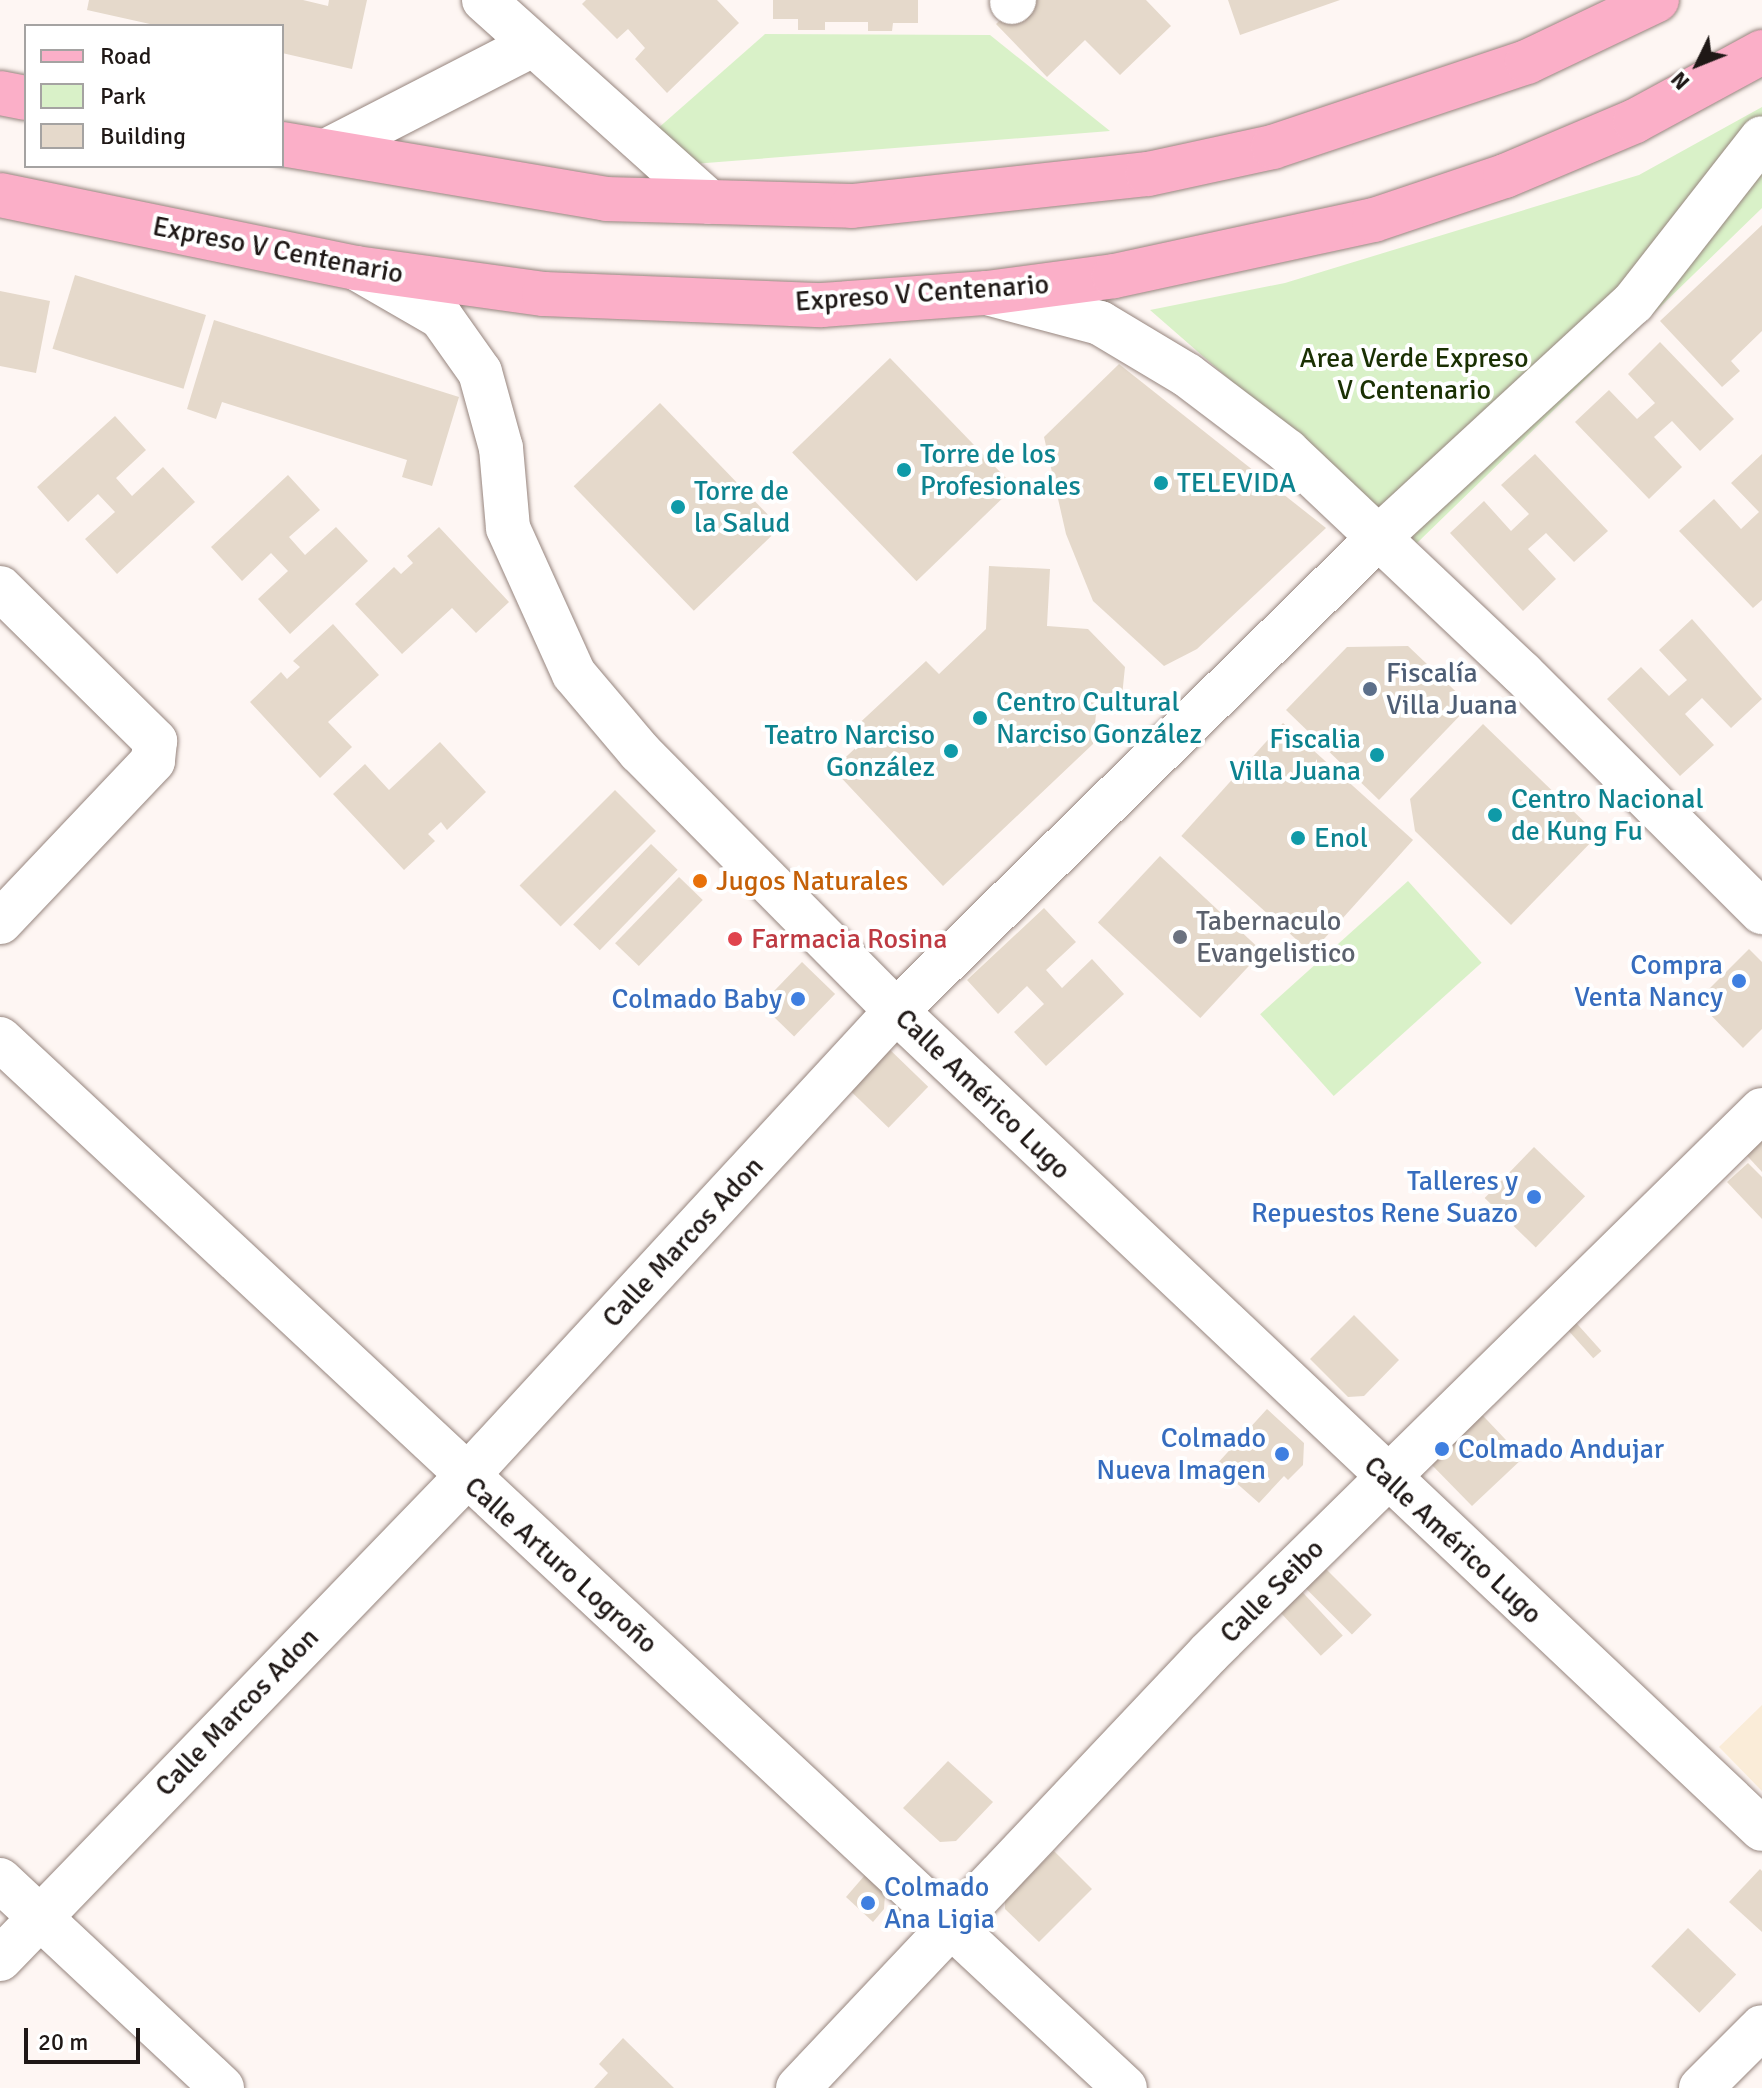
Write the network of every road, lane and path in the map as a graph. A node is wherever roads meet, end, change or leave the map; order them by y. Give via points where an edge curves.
1 (484, 0) edge
2 (1657, 0) edge
3 (530, 46) junction
4 (1762, 52) edge
5 (0, 93) edge
6 (24, 98) edge
7 (1762, 138) edge
8 (284, 144) edge
9 (326, 151) junction
10 (0, 195) edge
11 (709, 202) junction
12 (356, 268) junction
13 (987, 293) junction
14 (1379, 537) junction
15 (0, 588) edge
16 (1762, 912) edge
17 (0, 922) edge
18 (896, 1011) junction
19 (0, 1039) edge
20 (1762, 1110) edge
21 (1385, 1477) junction
22 (465, 1478) junction
23 (1762, 1829) edge
24 (0, 1880) edge
25 (39, 1918) junction
26 (953, 1924) junction
27 (0, 1959) edge
28 (1762, 2027) edge
29 (222, 2088) edge
30 (798, 2088) edge
31 (1125, 2088) edge
32 (1701, 2088) edge

1 - 3 street
2 - 11 main road via 1527,62 1273,147 1164,171 852,206
3 - 9 street
3 - 11 street
4 - 13 main road, Expreso V Centenario via 1635,121 1505,176 1374,220 1114,276
5 - 6 main road
7 - 14 street via 1633,303
8 - 9 main road
9 - 11 main road via 606,199
10 - 12 main road, Expreso V Centenario
12 - 13 main road, Expreso V Centenario via 544,294 775,304
12 - 18 street, Calle Américo Lugo via 441,317 480,372 501,448 508,528 574,674 640,752
13 - 14 street via 1100,323 1187,375 1287,451
14 - 16 street
14 - 18 street, Calle Marcos Adon
15 - 17 street via 155,741 153,761
18 - 21 street, Calle Américo Lugo
18 - 22 street, Calle Marcos Adon
19 - 22 street, Calle Arturo Logroño
20 - 21 street, Calle Seibo
21 - 23 street, Calle Américo Lugo
21 - 26 street, Calle Seibo
22 - 25 street, Calle Marcos Adon
22 - 26 street, Calle Arturo Logroño
24 - 25 street
25 - 27 street, Calle Marcos Adon
25 - 29 street
26 - 30 street, Calle Seibo
26 - 31 street, Calle Arturo Logroño
28 - 32 street

